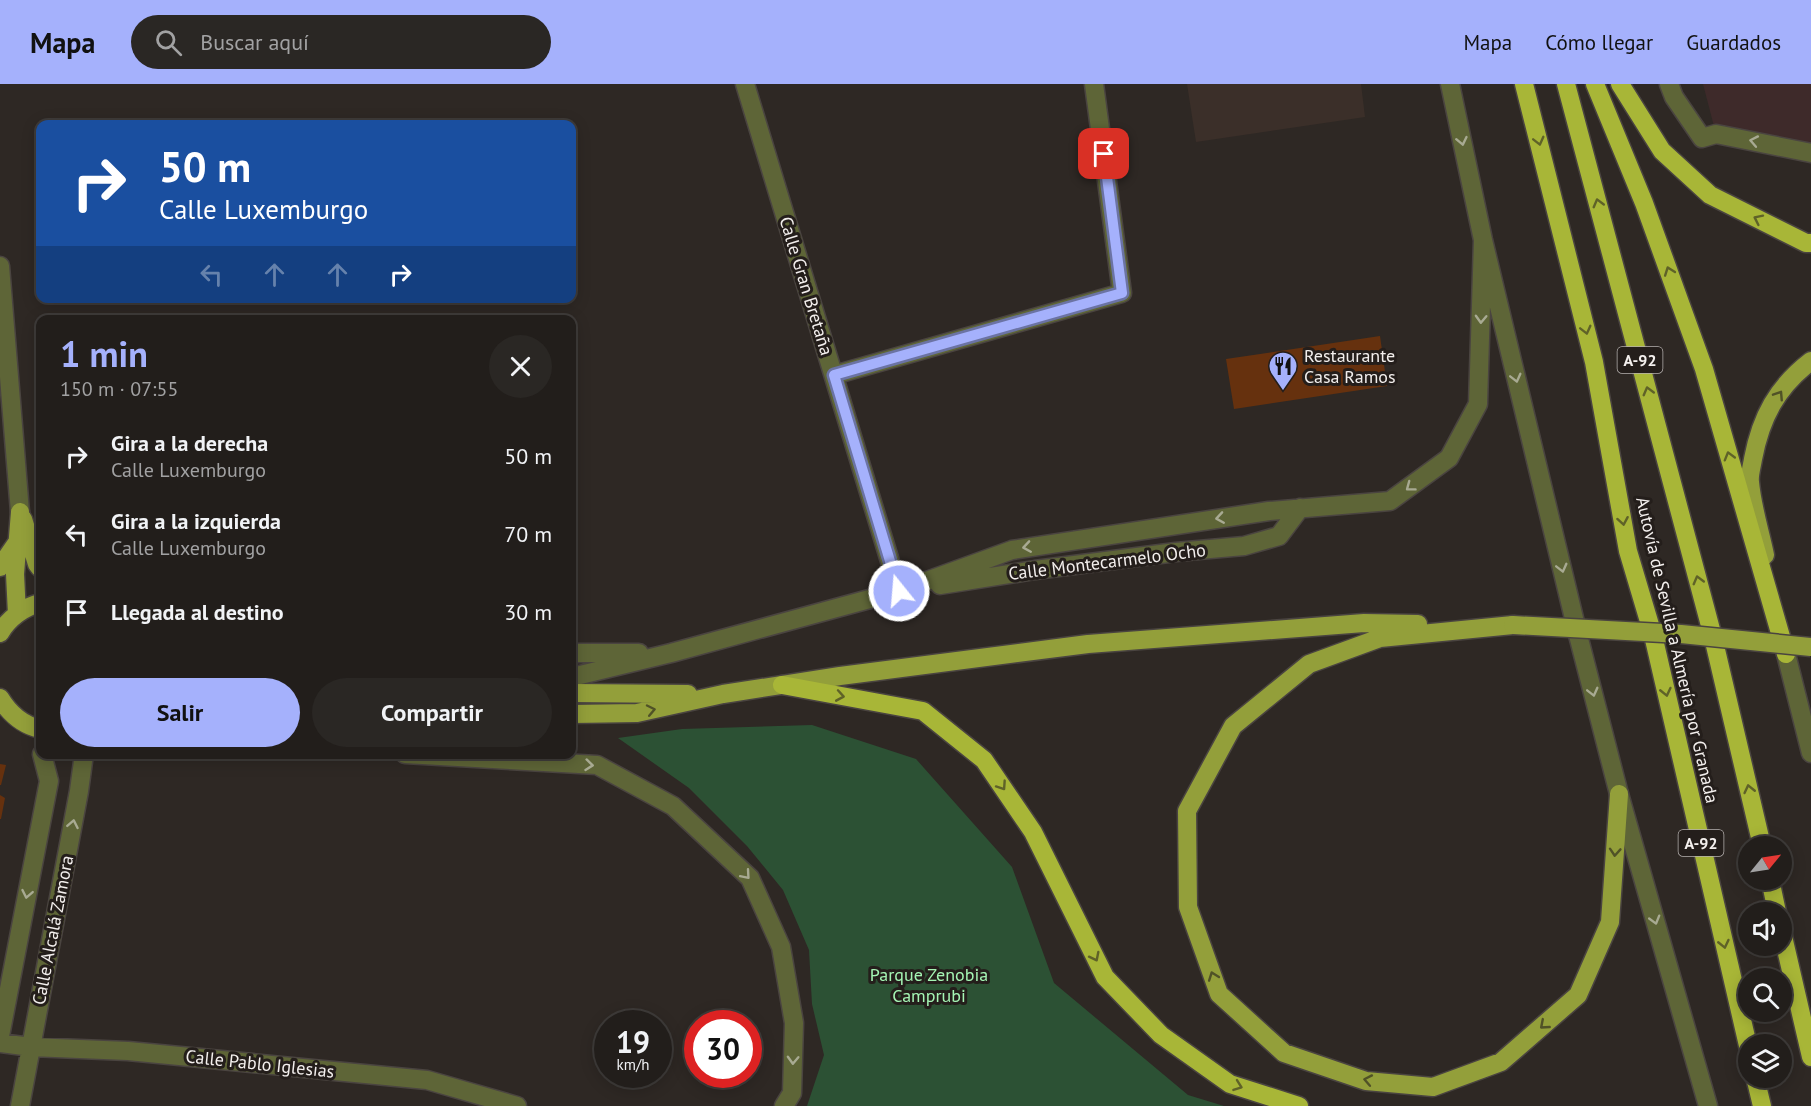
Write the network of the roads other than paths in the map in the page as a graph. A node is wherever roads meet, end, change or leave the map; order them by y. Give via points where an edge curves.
1 (745, 84) edge
2 (1094, 84) edge
3 (1450, 84) edge
4 (1524, 84) edge
5 (1566, 84) edge
6 (1595, 84) edge
7 (1620, 84) edge
8 (1669, 84) edge
9 (1811, 153) edge
10 (1483, 240) junction
11 (1811, 243) edge
12 (0, 266) edge
13 (1811, 361) edge
14 (834, 375) junction
15 (1300, 508) junction
16 (20, 512) junction
17 (16, 544) junction
18 (36, 561) edge
19 (0, 567) edge
20 (899, 591) junction
21 (36, 604) edge
22 (16, 614) junction
23 (1513, 625) junction
24 (0, 631) edge
25 (1811, 647) edge
26 (671, 652) junction
27 (576, 654) edge
28 (1786, 654) junction
29 (576, 676) edge
30 (782, 685) junction
31 (576, 693) edge
32 (723, 694) junction
33 (0, 698) edge
34 (576, 714) edge
35 (36, 728) edge
36 (1811, 753) edge
37 (43, 759) edge
38 (83, 759) edge
39 (492, 759) edge
40 (1619, 794) junction
41 (1760, 836) edge
42 (1788, 956) edge
43 (1745, 1034) edge
44 (0, 1036) edge
45 (0, 1043) edge
46 (31, 1047) junction
47 (1811, 1057) edge
48 (1758, 1088) edge
49 (20, 1106) edge
50 (517, 1106) edge
51 (784, 1106) edge
52 (1299, 1106) edge
53 (1708, 1106) edge
54 (1762, 1106) edge

1 - 14 street, Calle Gran Bretaña
2 - 14 street via 1122,293
3 -> 10 street
4 -> 43 highway, Autovía de Sevilla a Almería por Granada / A-92 via 1594,362 1628,551 1653,635
41 -> 5 highway, Autovía de Sevilla a Almería por Granada / A-92 via 1713,637
28 -> 6 highway via 1704,369 1644,203
11 -> 7 highway via 1710,195 1662,150
9 -> 8 street via 1716,134 1702,138
10 -> 15 street, Calle Montecarmelo Ocho via 1478,404 1449,458 1390,501
10 -> 40 street
12 - 16 street
28 -> 13 main road via 1749,480 1763,419 1782,388
14 - 20 street, Calle Gran Bretaña
15 -> 20 street, Calle Montecarmelo Ocho via 1012,550
15 - 20 street, Calle Montecarmelo Ocho via 1279,536 1244,546 1165,553
16 - 17 main road
16 - 18 main road
17 - 19 main road
17 - 22 main road
20 - 26 street, Calle Montecarmelo Ocho
21 - 22 main road
22 - 24 main road
23 - 25 main road, bridge via 1681,634
23 - 30 main road via 1364,623 1088,644
40 -> 23 main road via 1610,922 1601,943 1578,995 1501,1062 1433,1087 1366,1081 1284,1053 1219,994 1188,907 1187,811 1233,726 1309,664 1380,638
26 - 27 street, Calle Montecarmelo Ocho
26 - 29 street, Calle Montecarmelo Ocho
28 - 36 street
30 - 32 main road
30 -> 52 highway via 923,711 984,760 1033,832 1105,977 1161,1035 1230,1084
31 - 32 main road
34 -> 32 main road via 637,713
33 - 35 main road via 19,720
37 -> 44 street, Calle Alcalá Zamora via 49,781
46 -> 38 street, Calle Alcalá Zamora
39 -> 51 street via 597,765 673,806 750,878 781,947 794,1023 792,1093
40 -> 53 street
42 - 47 highway
45 - 46 street, Calle Pablo Iglesias
46 - 49 street, Calle Alcalá Zamora
46 - 50 street, Calle Pablo Iglesias via 128,1051 427,1080
48 - 54 highway

